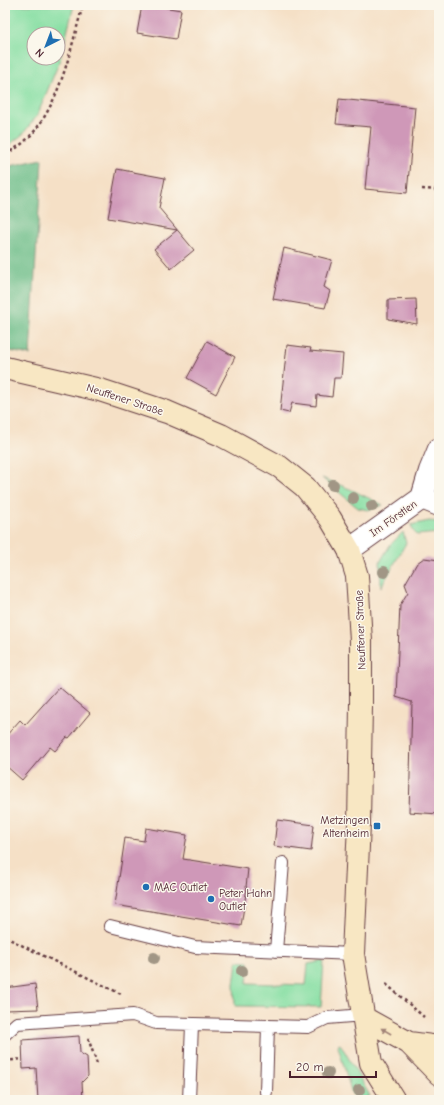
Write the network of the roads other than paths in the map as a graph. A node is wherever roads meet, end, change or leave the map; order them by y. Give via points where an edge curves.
1 (5, 368) edge
2 (439, 449) edge
3 (431, 501) edge
4 (349, 550) junction
5 (283, 863) dead end
6 (110, 926) dead end
7 (276, 951) junction
8 (353, 954) junction
9 (364, 1016) junction
10 (192, 1025) junction
11 (268, 1026) junction
12 (5, 1034) edge
13 (409, 1043) junction
14 (439, 1047) edge
15 (439, 1074) edge
16 (266, 1092) dead end
17 (189, 1100) edge
18 (394, 1100) edge

1 - 4 main road, Neuffener Straße via 100,390 167,412 221,434 280,467 305,487 330,518
2 - 3 street via 430,471
3 - 4 street, Im Förstlen
4 - 8 main road, Neuffener Straße via 357,576 362,705
5 - 7 lane
6 - 7 lane via 196,947
7 - 8 lane
8 - 9 main road, Neuffener Straße
9 - 11 lane via 327,1018 308,1027
13 -> 9 main road
9 - 18 main road, Neuffener Straße via 371,1063
10 - 11 lane
10 - 12 lane via 156,1023 133,1015 17,1023
10 - 17 lane
11 - 16 lane
13 - 14 main road
13 - 15 main road

